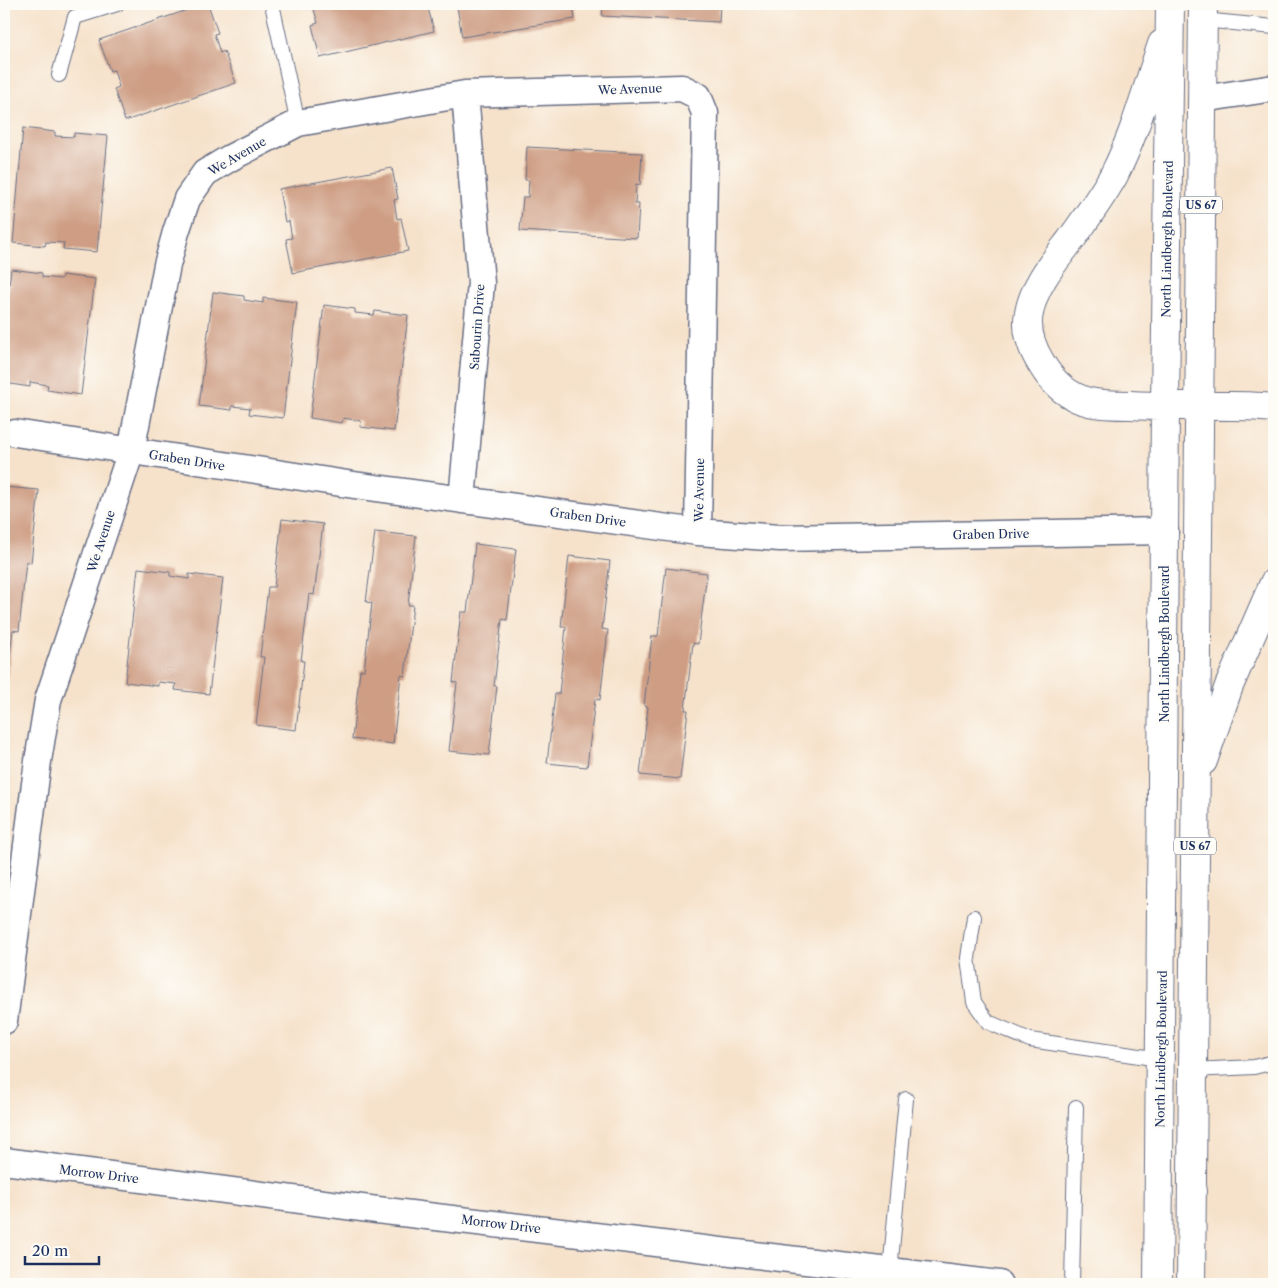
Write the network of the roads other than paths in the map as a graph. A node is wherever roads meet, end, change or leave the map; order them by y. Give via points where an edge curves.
1 (117, 4) edge
2 (272, 4) edge
3 (1203, 12) edge
4 (1170, 13) edge
5 (1274, 27) edge
6 (59, 75) dead end
7 (1274, 88) edge
8 (465, 94) junction
9 (1202, 98) junction
10 (298, 123) junction
11 (1165, 407) junction
12 (1199, 407) junction
13 (1274, 408) edge
14 (16, 433) dead end
15 (131, 451) junction
16 (462, 500) junction
17 (698, 532) junction
18 (1165, 532) junction
19 (1274, 583) edge
20 (1196, 783) junction
21 (974, 916) dead end
22 (4, 1021) edge
23 (1160, 1059) junction
24 (1274, 1062) edge
25 (1193, 1070) junction
26 (906, 1099) dead end
27 (1076, 1108) dead end
28 (4, 1161) edge
29 (890, 1271) junction
30 (999, 1284) edge
31 (1072, 1284) edge
32 (1158, 1284) edge
33 (1191, 1284) edge

1 - 6 lane via 75,17
2 - 10 lane
3 - 5 lane
3 - 9 highway, US 67
4 - 11 highway, North Lindbergh Boulevard / US 67
4 - 11 highway via 1128,146 1086,219 1047,271 1034,294 1028,314 1033,349 1054,382 1069,395 1089,402
7 - 9 street
8 - 10 street, We Avenue
8 - 16 street, Sabourin Drive via 481,283
8 - 17 street, We Avenue via 682,88 698,96 705,113
9 - 12 highway, US 67
10 - 15 street, We Avenue via 205,173 187,199 167,265
11 - 12 highway
11 - 18 highway, North Lindbergh Boulevard / US 67
12 - 13 highway
12 - 20 highway, US 67
14 - 15 street, Graben Drive
15 - 16 street, Graben Drive
15 - 22 street, We Avenue via 48,700
16 - 17 street, Graben Drive
17 - 18 street, Graben Drive via 780,538
18 - 23 highway, North Lindbergh Boulevard / US 67
19 - 20 highway via 1229,686
20 - 25 highway, US 67
21 - 23 lane via 968,958 974,1002 988,1022 1030,1040
23 - 32 highway, North Lindbergh Boulevard / US 67
24 - 25 lane via 1254,1067
25 - 33 highway, US 67
26 - 29 lane
27 - 31 lane
28 - 29 street, Morrow Drive via 377,1210
29 - 30 street, Morrow Drive

